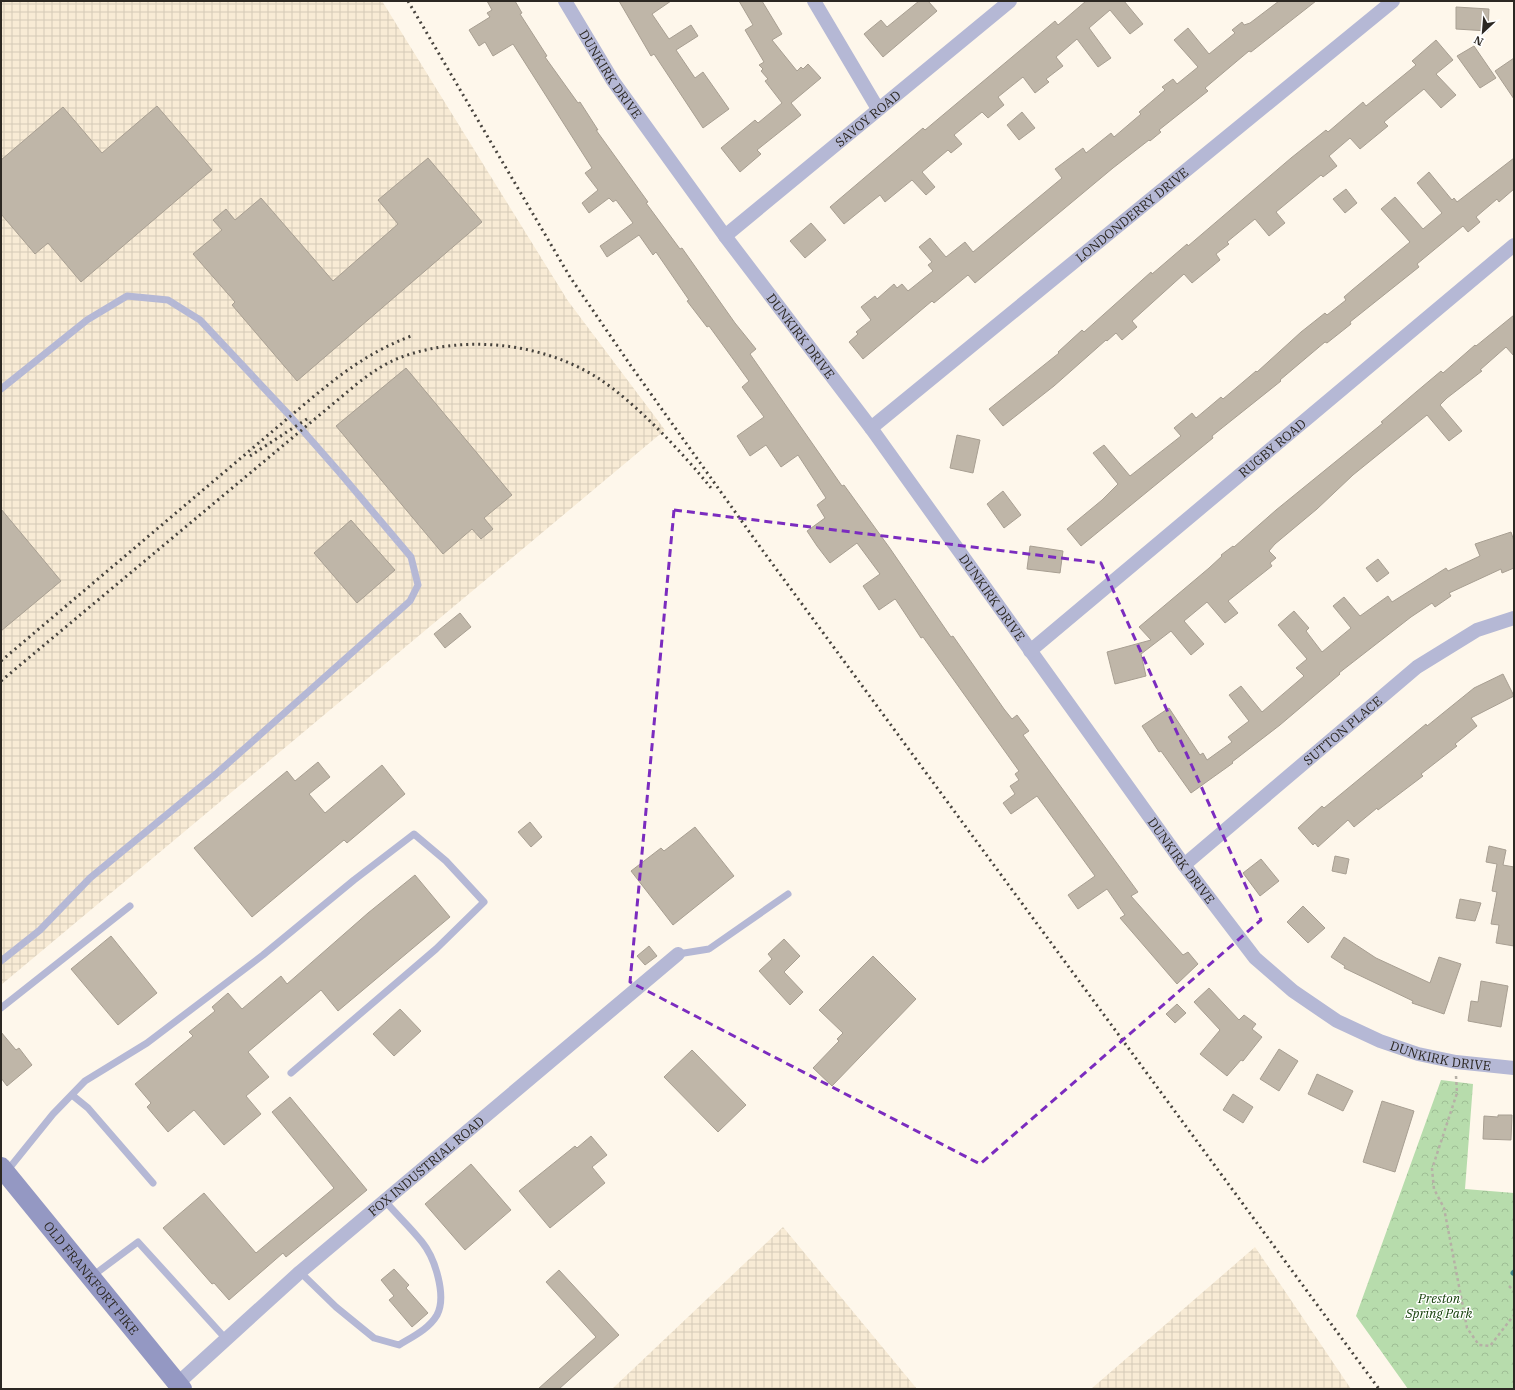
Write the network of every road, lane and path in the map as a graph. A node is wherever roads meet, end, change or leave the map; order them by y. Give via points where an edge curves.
1 (565, 1) edge
2 (814, 1) edge
3 (1010, 1) edge
4 (1393, 1) edge
5 (878, 109) junction
6 (725, 236) junction
7 (1514, 245) edge
8 (1, 389) edge
9 (871, 428) junction
10 (1514, 618) edge
11 (1030, 650) junction
12 (1184, 865) junction
13 (788, 894) dead end
14 (130, 906) dead end
15 (678, 954) joint
16 (1, 961) edge
17 (1, 1008) edge
18 (1456, 1062) junction
19 (1514, 1068) edge
20 (291, 1073) dead end
21 (72, 1095) junction
22 (3, 1170) edge
23 (153, 1183) dead end
24 (385, 1201) junction
25 (300, 1272) junction
26 (91, 1277) junction
27 (1509, 1286) dead end
28 (1514, 1291) edge
29 (1514, 1315) edge
30 (226, 1339) junction
31 (180, 1386) edge

1 - 6 street, DUNKIRK DRIVE via 613,80
2 - 5 street
3 - 5 street, SAVOY ROAD
4 - 9 street, LONDONDERRY DRIVE
5 - 6 street, SAVOY ROAD
6 - 9 street, DUNKIRK DRIVE
7 - 11 street, RUGBY ROAD
8 - 16 lane via 87,320 127,296 168,300 200,320 331,462 411,557 418,585 410,601 216,774 90,878 40,930
9 - 11 street, DUNKIRK DRIVE
10 - 12 street, SUTTON PLACE via 1477,630 1417,667
11 - 12 street, DUNKIRK DRIVE
12 - 18 street, DUNKIRK DRIVE via 1255,958 1292,991 1337,1021 1380,1041 1418,1054
13 - 15 lane via 709,949
14 - 17 lane
15 - 24 street, FOX INDUSTRIAL ROAD
18 - 19 street, DUNKIRK DRIVE
18 - 29 path via 1457,1093 1432,1169 1434,1189 1444,1208 1467,1328 1479,1345 1490,1346
20 - 21 lane via 436,949 484,902 446,861 414,834 264,955 147,1043 84,1082
21 - 22 lane
21 - 23 lane via 88,1108
22 - 26 main road, OLD FRANKFORT PIKE
24 - 25 street, FOX INDUSTRIAL ROAD
24 - 25 lane via 423,1243 436,1270 442,1294 437,1315 420,1333 399,1345 374,1338 336,1307
25 - 30 street, FOX INDUSTRIAL ROAD
26 - 30 lane via 138,1242
26 - 31 main road, OLD FRANKFORT PIKE
27 - 28 path
30 - 31 street, FOX INDUSTRIAL ROAD

